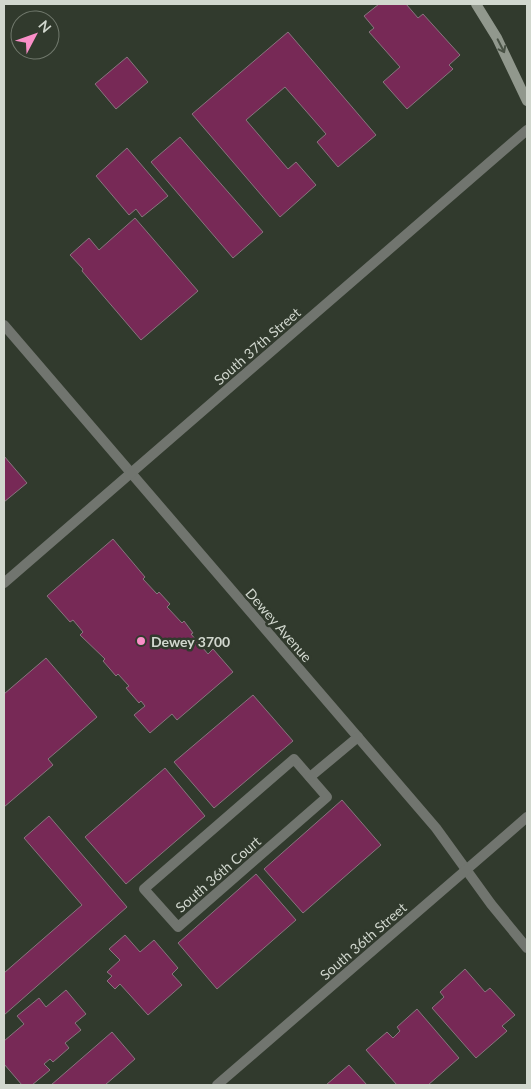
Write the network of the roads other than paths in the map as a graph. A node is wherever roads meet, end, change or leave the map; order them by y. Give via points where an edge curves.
1 (476, 4) edge
2 (527, 101) edge
3 (527, 130) edge
4 (4, 325) edge
5 (131, 474) junction
6 (4, 583) edge
7 (358, 737) junction
8 (310, 778) junction
9 (527, 817) edge
10 (468, 870) junction
11 (527, 948) edge
12 (217, 1085) edge

1 -> 2 main road via 497,38
3 - 5 street, South 37th Street
4 - 5 street, Dewey Avenue
5 - 6 street, South 37th Street
5 - 7 street, Dewey Avenue
7 - 8 street
7 - 10 street, Dewey Avenue
8 - 8 street, South 36th Court via 294,759 144,889 178,928 328,797
9 - 10 street, South 36th Street
10 - 11 street, Dewey Avenue
10 - 12 street, South 36th Street

